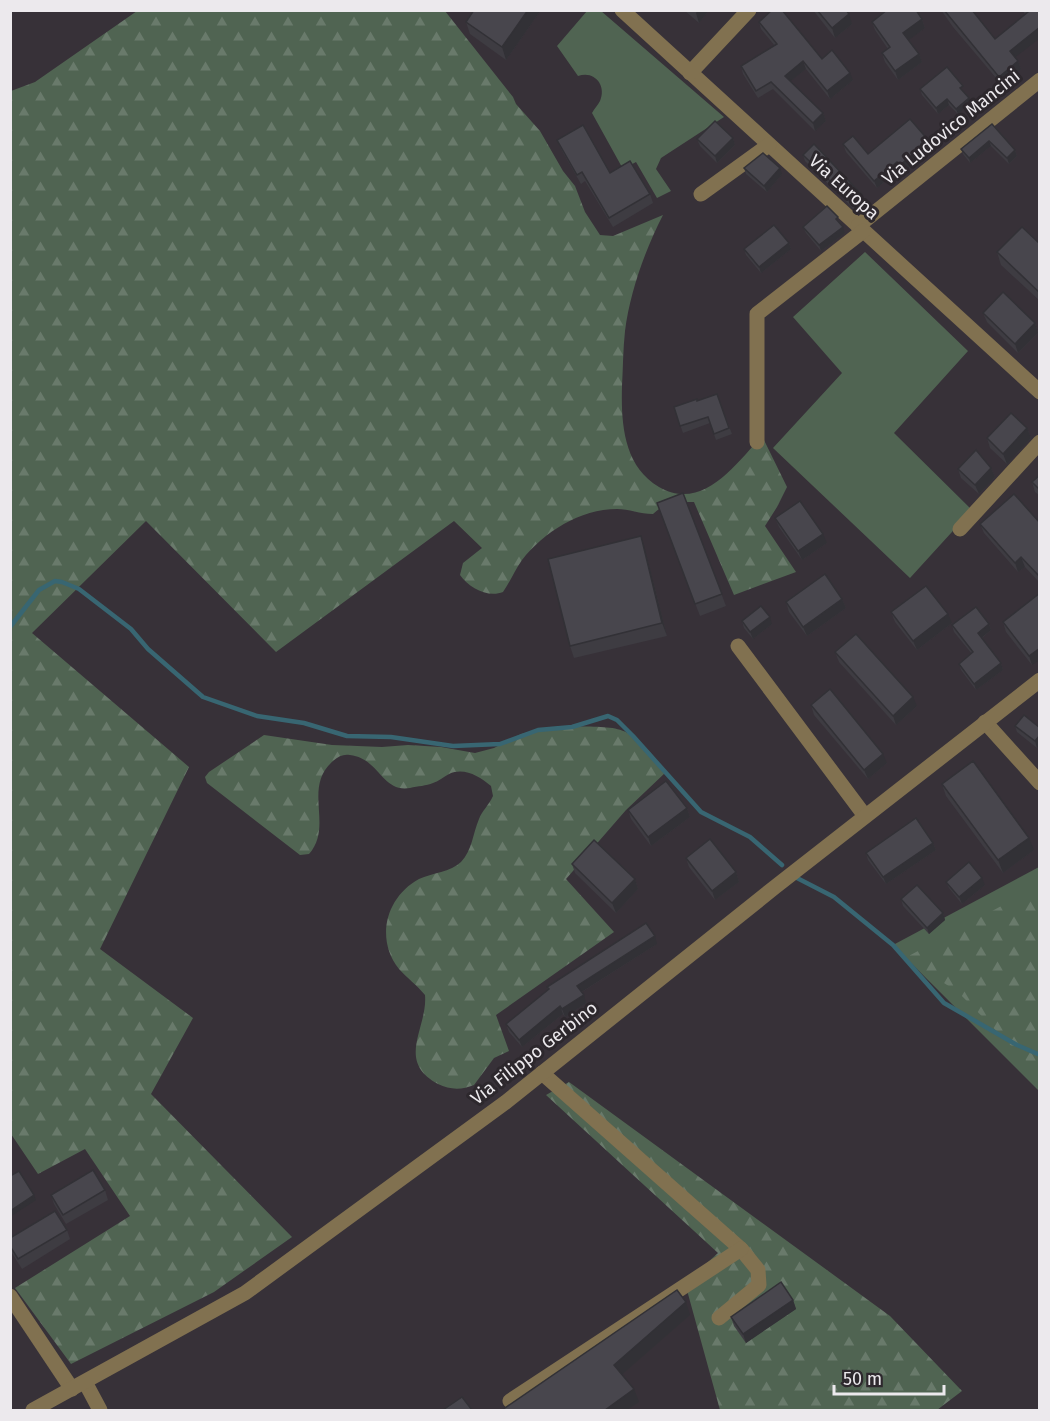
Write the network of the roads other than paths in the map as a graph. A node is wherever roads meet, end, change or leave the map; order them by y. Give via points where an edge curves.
1 (621, 10) edge
2 (749, 10) edge
3 (690, 73) junction
4 (1040, 80) edge
5 (769, 145) junction
6 (701, 194) dead end
7 (860, 229) junction
8 (1040, 392) edge
9 (757, 442) dead end
10 (1040, 442) edge
11 (960, 529) dead end
12 (738, 646) dead end
13 (1040, 680) edge
14 (985, 722) junction
15 (1040, 783) edge
16 (865, 816) junction
17 (542, 1073) junction
18 (741, 1249) junction
19 (10, 1296) edge
20 (719, 1318) dead end
21 (78, 1385) junction
22 (510, 1401) edge
23 (33, 1410) edge
24 (100, 1410) edge

1 - 3 street, Via Europa
2 - 3 street
3 - 5 street, Via Europa
4 - 7 street, Via Ludovico Mancini
5 - 6 street
5 - 7 street, Via Europa
7 - 8 street, Via Europa
7 - 9 street, Via Ludovico Mancini via 757,314
10 - 11 street
12 - 16 street
13 - 14 street, Via Filippo Gerbino
14 - 15 street
14 - 16 street, Via Filippo Gerbino
16 - 17 street, Via Filippo Gerbino
17 - 18 street
17 - 21 street, Via Filippo Gerbino via 245,1293
18 - 20 street via 758,1270 759,1285
18 - 22 street
19 - 21 street
21 - 23 street, Via Filippo Gerbino
21 - 24 street

